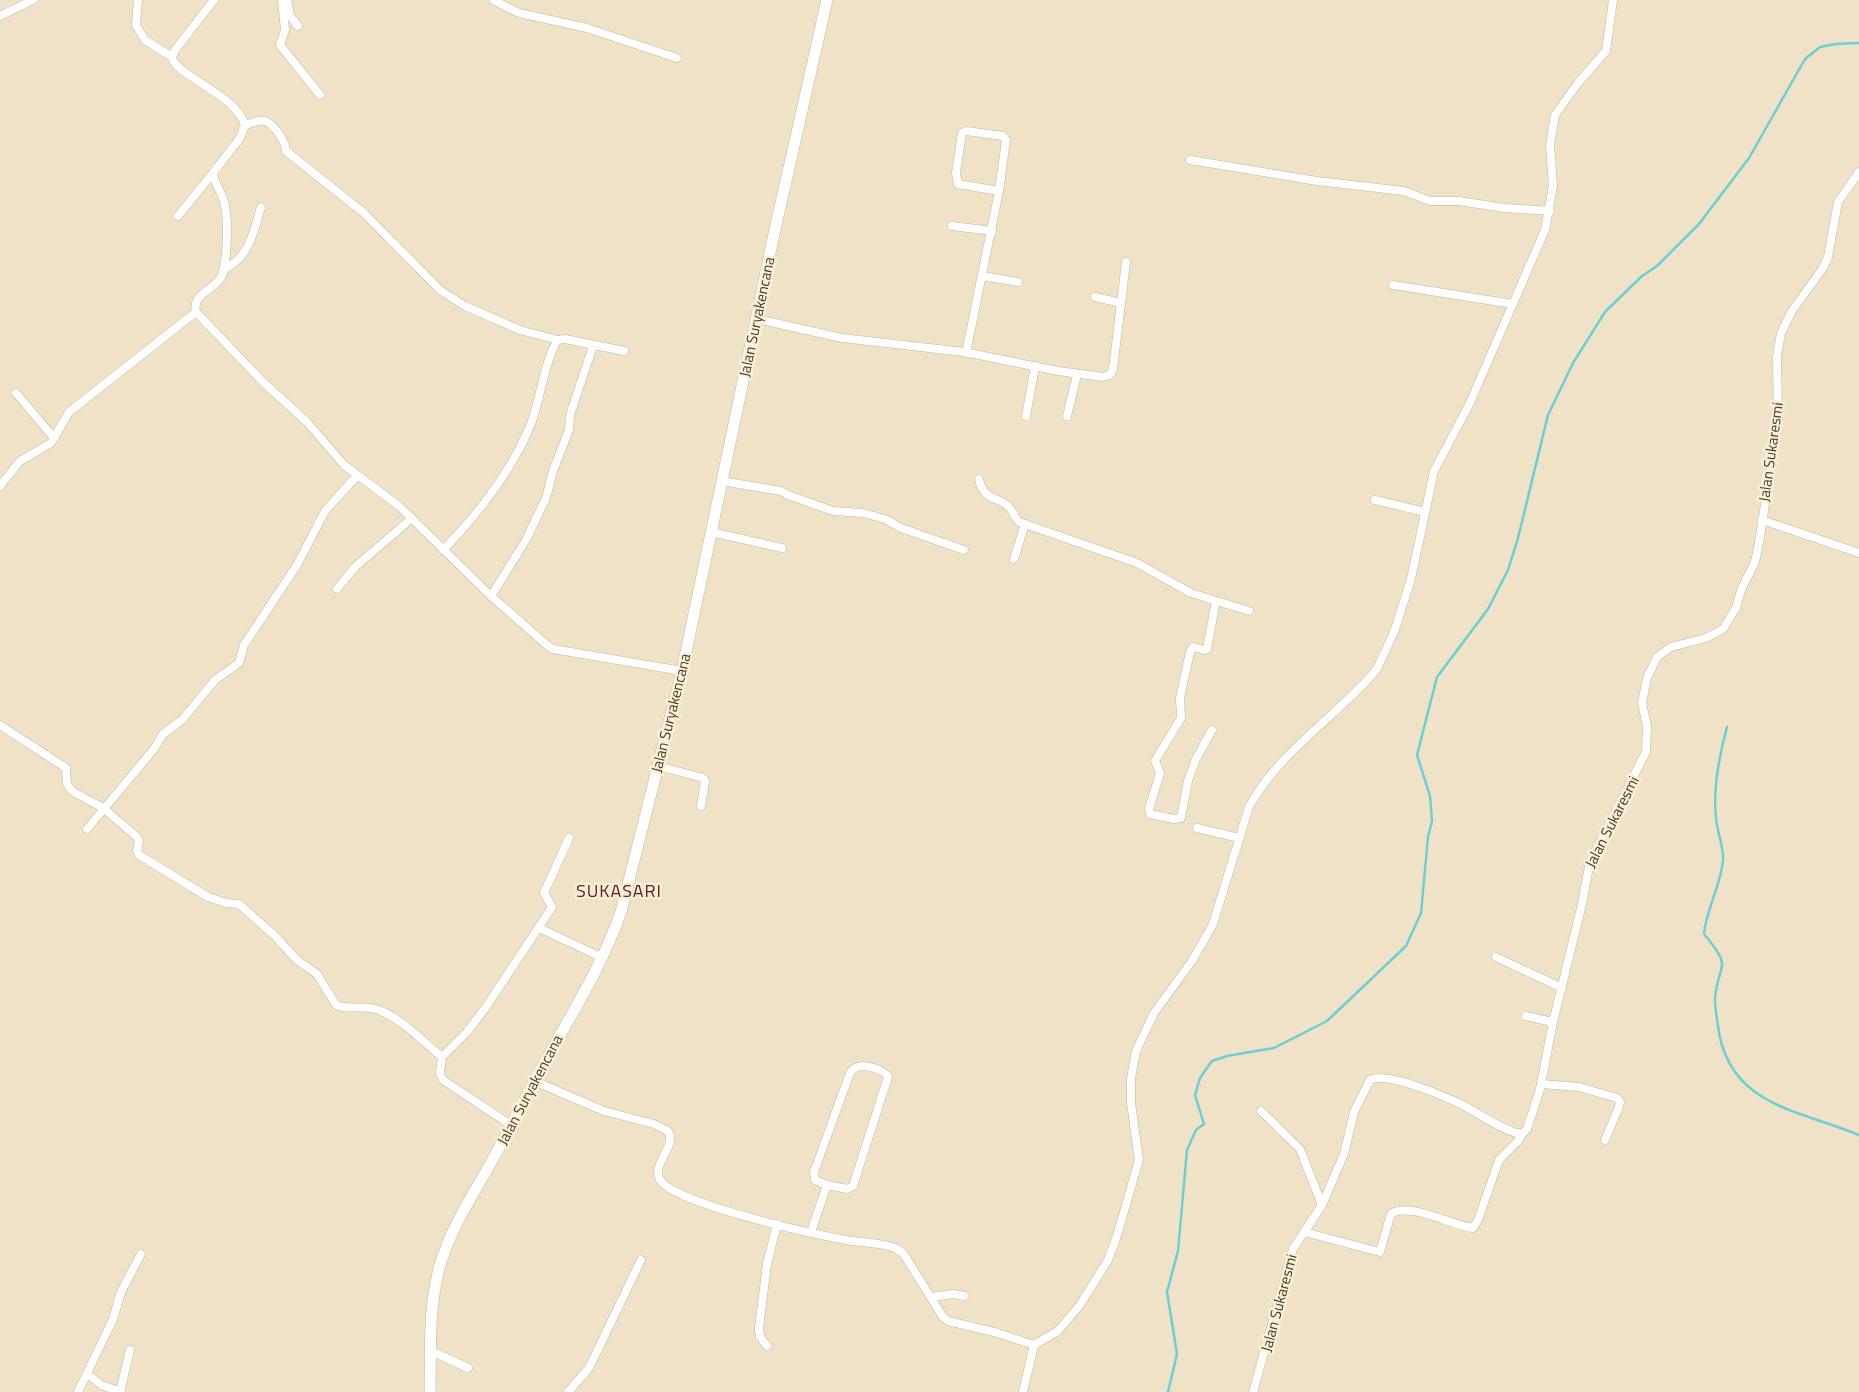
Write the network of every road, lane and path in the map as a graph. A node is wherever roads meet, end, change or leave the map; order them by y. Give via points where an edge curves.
1 (33, 0) edge
2 (138, 0) edge
3 (214, 0) edge
4 (282, 0) edge
5 (287, 0) edge
6 (493, 0) edge
7 (828, 0) edge
8 (1613, 0) edge
9 (0, 16) edge
10 (298, 26) dead end
11 (172, 57) junction
12 (677, 58) dead end
13 (320, 95) dead end
14 (245, 125) junction
15 (1190, 160) dead end
16 (1859, 172) edge
17 (213, 173) junction
18 (1000, 191) junction
19 (261, 207) dead end
20 (1550, 212) junction
21 (178, 216) dead end
22 (952, 226) dead end
23 (992, 231) junction
24 (1126, 262) dead end
25 (224, 269) junction
26 (983, 276) junction
27 (1018, 282) dead end
28 (1393, 284) dead end
29 (1095, 297) dead end
30 (1121, 303) junction
31 (1513, 304) junction
32 (196, 312) junction
33 (757, 319) junction
34 (558, 340) junction
35 (593, 346) junction
36 (624, 351) dead end
37 (966, 353) junction
38 (1035, 366) junction
39 (1077, 375) junction
40 (16, 392) dead end
41 (1026, 416) dead end
42 (1067, 416) dead end
43 (54, 438) junction
44 (357, 476) junction
45 (979, 479) dead end
46 (721, 481) junction
47 (0, 486) edge
48 (1375, 500) dead end
49 (1425, 512) junction
50 (412, 518) junction
51 (1762, 520) junction
52 (1024, 524) junction
53 (711, 532) junction
54 (782, 548) dead end
55 (443, 550) junction
56 (964, 550) dead end
57 (1859, 553) edge
58 (1014, 559) dead end
59 (337, 589) dead end
60 (491, 596) junction
61 (1216, 601) junction
62 (1249, 611) dead end
63 (682, 671) junction
64 (0, 725) edge
65 (1212, 730) dead end
66 (658, 766) junction
67 (701, 806) dead end
68 (103, 808) junction
69 (1197, 828) dead end
70 (87, 829) dead end
71 (569, 838) dead end
72 (1239, 838) junction
73 (539, 928) junction
74 (601, 957) junction
75 (1496, 957) dead end
76 (1562, 988) junction
77 (1526, 1016) dead end
78 (1553, 1022) junction
79 (442, 1057) junction
80 (534, 1081) junction
81 (1540, 1084) junction
82 (1261, 1111) dead end
83 (512, 1126) junction
84 (1523, 1132) junction
85 (1605, 1140) dead end
86 (827, 1185) junction
87 (1322, 1205) junction
88 (777, 1224) junction
89 (811, 1232) junction
90 (1304, 1232) junction
91 (141, 1254) dead end
92 (641, 1260) dead end
93 (964, 1296) dead end
94 (931, 1297) junction
95 (1034, 1345) junction
96 (767, 1346) dead end
97 (130, 1350) dead end
98 (429, 1350) junction
99 (468, 1368) dead end
100 (88, 1374) junction
101 (78, 1392) edge
102 (120, 1392) edge
103 (430, 1392) edge
104 (568, 1392) edge
105 (1023, 1392) edge
106 (1253, 1392) edge

1 - 9 street
2 - 11 street via 136,25 145,40
3 - 11 street
4 - 13 street via 285,30 280,45
5 - 10 street via 290,16
6 - 12 street via 519,13 587,28
7 - 33 street, Jalan Suryakencana
8 - 20 street via 1606,50 1556,115 1550,145 1553,186
11 - 14 street via 176,67 222,96
14 - 17 street via 240,138
14 - 34 street via 260,121 269,123 284,142 286,151 364,213 440,290 465,306 520,330
15 - 20 street via 1404,192 1430,200 1460,200
16 - 51 street, Jalan Sukaresmi via 1838,202 1823,268 1792,311 1781,333 1777,356 1778,420
17 - 21 street
17 - 25 street via 226,209
18 - 18 street via 958,184 956,172 962,133 1006,138
18 - 23 street
19 - 25 street via 250,245 234,264
20 - 31 street via 1541,243
22 - 23 street
23 - 26 street
24 - 30 street
25 - 32 street via 219,281 199,298
26 - 27 street
26 - 37 street
28 - 31 street
29 - 30 street
30 - 39 street via 1110,375 1096,378
31 - 49 street via 1468,405 1434,470
32 - 43 street via 72,409
32 - 44 street via 263,382 300,414
33 - 37 street via 842,338
33 - 46 street, Jalan Suryakencana
34 - 35 street
34 - 55 street via 531,424 507,472
35 - 36 street
35 - 60 street via 546,498 526,540
37 - 38 street
38 - 39 street
38 - 41 street
39 - 42 street
40 - 43 street
43 - 47 street via 20,461
44 - 50 street via 389,497
44 - 68 street via 325,511 297,565 244,645 239,663 215,680 182,720 163,734
45 - 52 street via 984,492 993,500 1006,504 1016,520
46 - 53 street, Jalan Suryakencana
46 - 56 street via 781,491 834,511 875,516
48 - 49 street
49 - 72 street via 1411,579 1394,632 1377,669 1263,786 1249,807
50 - 55 street
50 - 59 street via 355,567
51 - 57 street
51 - 76 street, Jalan Sukaresmi via 1755,562 1736,608 1723,629 1706,638 1671,647 1653,664 1643,690 1646,752 1590,860
52 - 58 street
52 - 61 street via 1137,563 1191,593
53 - 54 street
53 - 63 street, Jalan Suryakencana
55 - 60 street
60 - 63 street via 553,649
61 - 62 street
61 - 65 street via 1207,649 1193,647 1190,652 1180,698 1180,718 1155,761 1160,773 1150,814 1181,818 1188,781
63 - 66 street, Jalan Suryakencana
64 - 68 street via 63,765 72,791
66 - 67 street via 703,778
66 - 74 street, Jalan Suryakencana via 620,912
68 - 70 street
68 - 79 street via 137,837 136,851 140,856 208,897 239,904 316,974 336,1005 378,1010
69 - 72 street
71 - 73 street via 544,893 552,908
72 - 95 street via 1208,935 1154,1013 1136,1051 1131,1103 1139,1160 1116,1239 1104,1266 1080,1304 1058,1331
73 - 74 street
73 - 79 street via 486,1007
74 - 80 street, Jalan Suryakencana
75 - 76 street
76 - 78 street, Jalan Sukaresmi
77 - 78 street
78 - 81 street, Jalan Sukaresmi
79 - 83 street via 440,1073 443,1080
80 - 83 street, Jalan Suryakencana
80 - 88 street via 604,1112 625,1115 664,1128 670,1136 658,1170 658,1177 664,1184 704,1204
81 - 84 street, Jalan Sukaresmi via 1534,1112
81 - 85 street via 1579,1087 1617,1098 1619,1107
82 - 87 street via 1300,1149
83 - 98 street, Jalan Suryakencana via 472,1194 444,1253 432,1309
84 - 87 street, Jalan Sukaresmi via 1507,1131 1433,1092 1375,1078 1362,1093 1354,1112 1344,1154
84 - 90 street via 1499,1160 1473,1228 1413,1212 1397,1211 1390,1217 1380,1252
86 - 86 street via 847,1189 853,1186 887,1080 884,1073 859,1065 850,1073 814,1172 815,1180
86 - 89 street
87 - 90 street, Jalan Sukaresmi
88 - 89 street
88 - 96 street via 767,1264 759,1328 760,1337
89 - 94 street via 900,1250
90 - 106 street, Jalan Sukaresmi via 1288,1264
91 - 100 street via 121,1292 113,1319
92 - 104 street via 589,1368
93 - 94 street
94 - 95 street via 948,1321
95 - 105 street
97 - 102 street
98 - 99 street
98 - 103 street, Jalan Suryakencana
100 - 101 street
100 - 102 street via 101,1385

